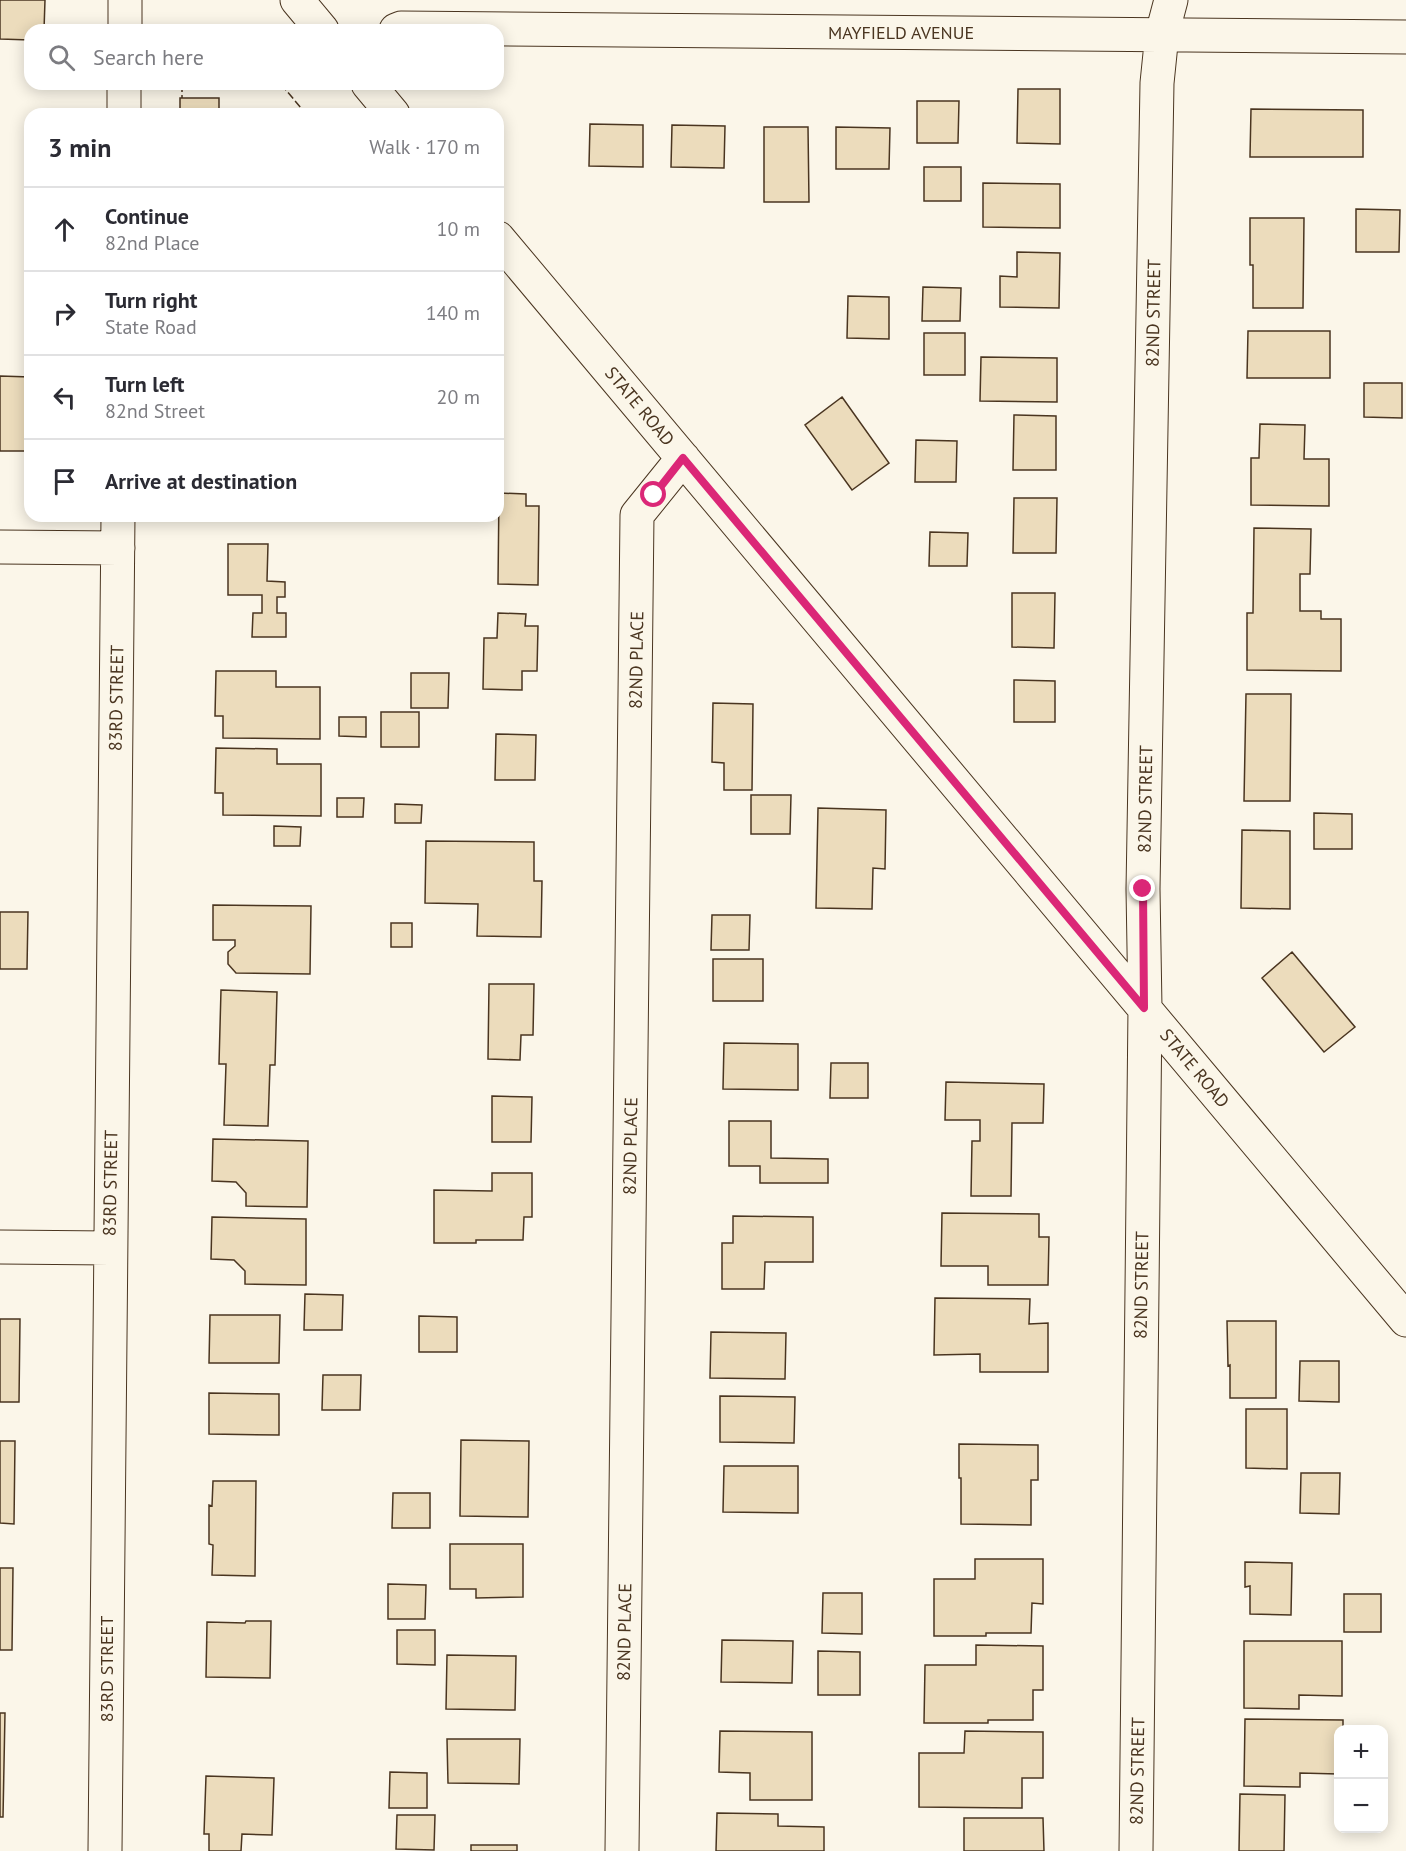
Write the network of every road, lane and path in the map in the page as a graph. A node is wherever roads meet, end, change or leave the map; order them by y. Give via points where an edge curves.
1 (125, 0) edge
2 (297, 0) edge
3 (1171, 0) edge
4 (125, 24) edge
5 (317, 24) edge
6 (504, 29) edge
7 (1162, 34) junction
8 (1406, 37) edge
9 (124, 90) edge
10 (373, 90) edge
11 (124, 108) edge
12 (388, 108) edge
13 (504, 245) edge
14 (683, 458) junction
15 (118, 522) edge
16 (0, 547) edge
17 (118, 548) junction
18 (1144, 1008) junction
19 (0, 1247) edge
20 (110, 1248) junction
21 (1406, 1320) edge
22 (105, 1851) edge
23 (622, 1851) edge
24 (1136, 1851) edge

1 - 4 street
2 - 5 street
3 - 7 street, 82ND STREET
6 - 7 street, MAYFIELD AVENUE
7 - 8 street, MAYFIELD AVENUE
7 - 18 street, 82ND STREET via 1156,95
9 - 11 street
10 - 12 street
13 - 14 street, STATE ROAD
14 - 18 street, STATE ROAD
14 - 23 street, 82ND PLACE via 637,515
15 - 17 street, 83RD STREET
16 - 17 street
17 - 20 street, 83RD STREET
18 - 21 street, STATE ROAD
18 - 24 street, 82ND STREET
19 - 20 street
20 - 22 street, 83RD STREET

